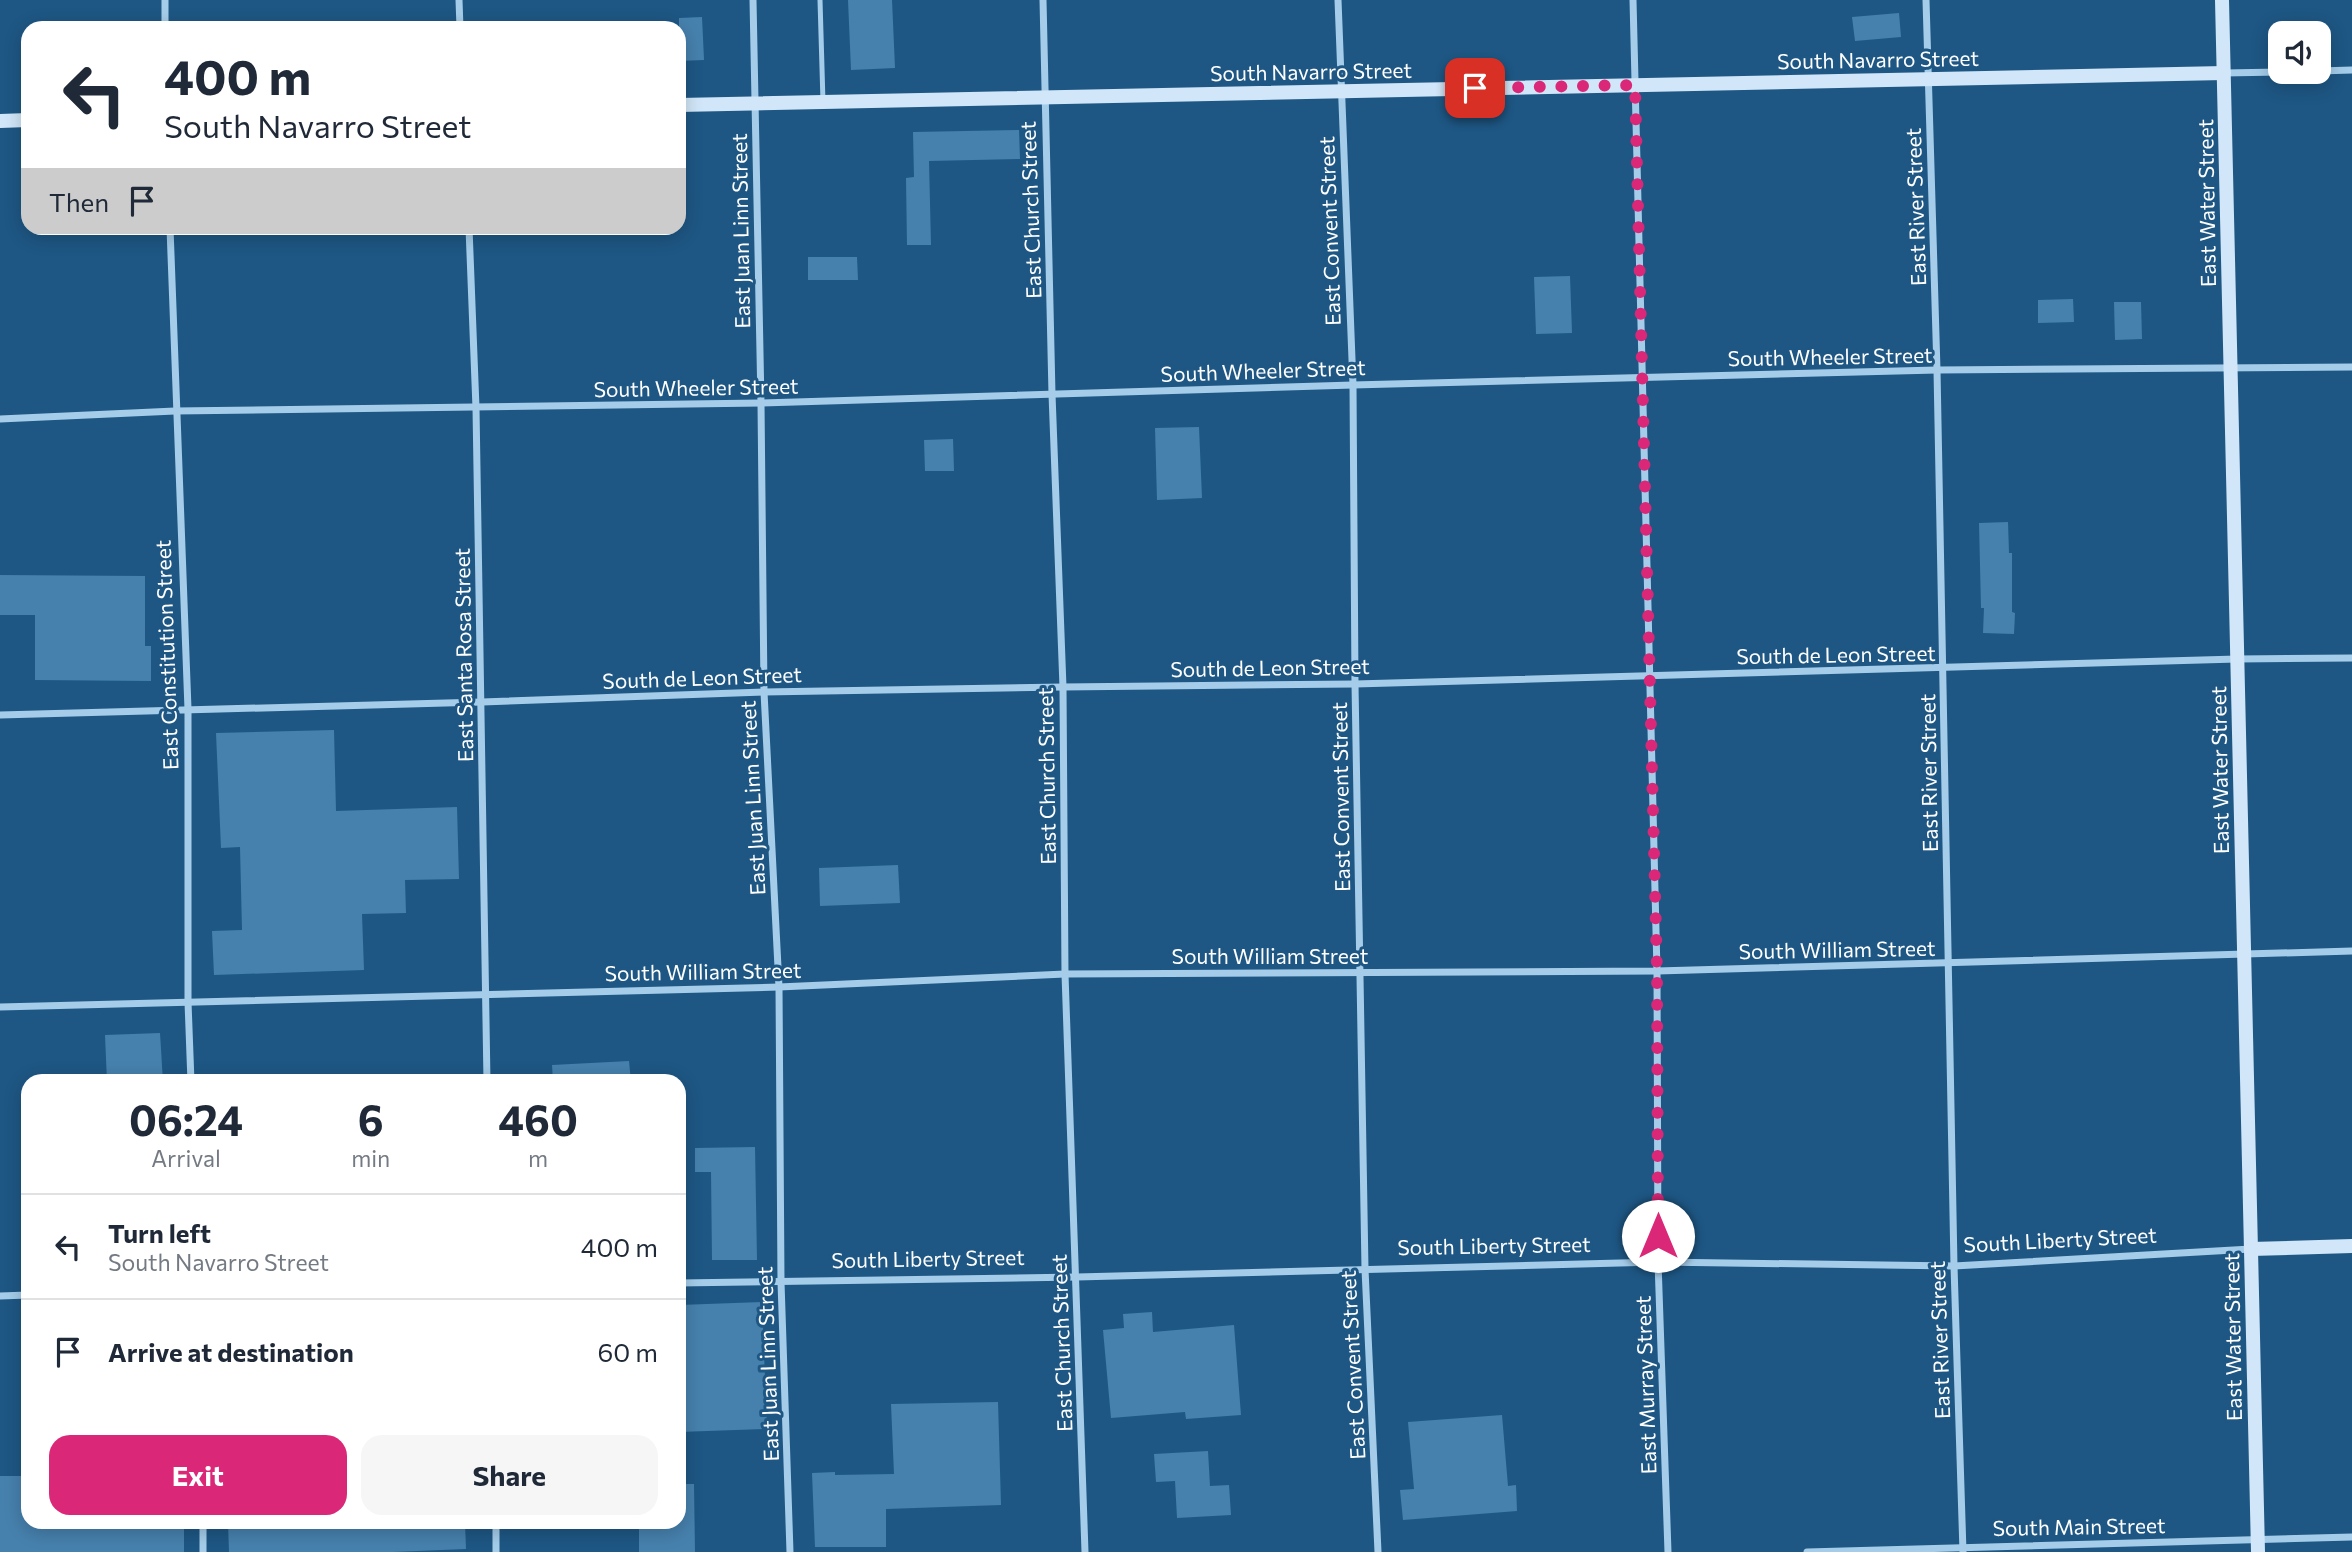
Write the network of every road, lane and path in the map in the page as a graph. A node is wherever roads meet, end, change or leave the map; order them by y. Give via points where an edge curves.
1 (165, 0) edge
2 (459, 0) edge
3 (753, 0) edge
4 (820, 0) edge
5 (1043, 0) edge
6 (1338, 0) edge
7 (1633, 0) edge
8 (1926, 0) edge
9 (2222, 0) edge
10 (166, 21) edge
11 (460, 21) edge
12 (2352, 70) edge
13 (2331, 71) edge
14 (2268, 72) edge
15 (2224, 73) junction
16 (1928, 79) junction
17 (1635, 85) junction
18 (1340, 91) junction
19 (1044, 97) junction
20 (823, 102) junction
21 (755, 103) junction
22 (686, 104) edge
23 (21, 120) edge
24 (0, 121) edge
25 (170, 235) edge
26 (469, 235) edge
27 (2352, 367) edge
28 (2231, 369) junction
29 (1937, 370) junction
30 (1644, 378) junction
31 (1353, 385) junction
32 (1052, 394) junction
33 (761, 404) junction
34 (477, 408) junction
35 (175, 411) junction
36 (0, 419) edge
37 (2352, 658) edge
38 (2237, 659) junction
39 (1944, 669) junction
40 (1649, 676) junction
41 (1355, 684) junction
42 (1063, 687) junction
43 (764, 692) junction
44 (482, 702) junction
45 (188, 709) junction
46 (0, 715) edge
47 (2352, 951) edge
48 (2244, 954) junction
49 (1948, 964) junction
50 (1657, 971) junction
51 (1361, 972) junction
52 (1065, 974) junction
53 (779, 987) junction
54 (485, 993) junction
55 (188, 1002) junction
56 (0, 1007) edge
57 (191, 1074) edge
58 (487, 1074) edge
59 (2352, 1247) edge
60 (2251, 1249) junction
61 (1658, 1262) junction
62 (1954, 1266) junction
63 (1366, 1269) junction
64 (1077, 1277) junction
65 (781, 1282) junction
66 (686, 1283) edge
67 (0, 1296) edge
68 (21, 1296) edge
69 (203, 1529) edge
70 (496, 1529) edge
71 (2352, 1537) edge
72 (2258, 1546) edge
73 (1963, 1549) edge
74 (203, 1552) edge
75 (496, 1552) edge
76 (790, 1552) edge
77 (1085, 1552) edge
78 (1378, 1552) edge
79 (1668, 1552) edge
80 (1807, 1552) edge

1 - 10 street
2 - 11 street
3 - 21 street, East Juan Linn Street
4 - 20 lane
5 - 19 street, East Church Street
6 - 18 street, East Convent Street
7 - 17 street, East Murray Street
8 - 16 street, East River Street
9 - 15 street, East Water Street
12 - 13 street
14 - 15 street, South Navarro Street
15 - 16 street, South Navarro Street
15 - 28 street, East Water Street
16 - 17 street, South Navarro Street
16 - 29 street, East River Street
17 - 18 street, South Navarro Street
17 - 30 street, East Murray Street
18 - 19 street, South Navarro Street
18 - 31 street, East Convent Street
19 - 20 street, South Navarro Street
19 - 32 street, East Church Street
20 - 21 street, South Navarro Street
21 - 22 street, South Navarro Street
21 - 33 street, East Juan Linn Street
23 - 24 street
25 - 35 street, East Constitution Street
26 - 34 street, East Santa Rosa Street
27 - 28 street, South Wheeler Street
28 - 29 street, South Wheeler Street
28 - 38 street, East Water Street
29 - 30 street, South Wheeler Street
29 - 39 street, East River Street
30 - 31 street, South Wheeler Street
30 - 40 street, East Murray Street
31 - 32 street, South Wheeler Street
31 - 41 street, East Convent Street
32 - 33 street, South Wheeler Street
32 - 42 street, East Church Street
33 - 34 street, South Wheeler Street
33 - 43 street, East Juan Linn Street
34 - 35 street, South Wheeler Street
34 - 44 street, East Santa Rosa Street
35 - 36 street, South Wheeler Street
35 - 45 street, East Constitution Street
37 - 38 street, South de Leon Street
38 - 39 street, South de Leon Street
38 - 48 street, East Water Street
39 - 40 street, South de Leon Street
39 - 49 street, East River Street
40 - 41 street, South de Leon Street
40 - 50 street, East Murray Street
41 - 42 street, South de Leon Street
41 - 51 street, East Convent Street
42 - 43 street, South de Leon Street
42 - 52 street, East Church Street
43 - 44 street, South de Leon Street
43 - 53 street, East Juan Linn Street
44 - 45 street, South de Leon Street
44 - 54 street, East Santa Rosa Street
45 - 46 street, South de Leon Street
45 - 55 street, East Constitution Street
47 - 48 street, South William Street
48 - 49 street, South William Street
48 - 60 street, East Water Street
49 - 50 street, South William Street
49 - 62 street, East River Street
50 - 51 street, South William Street
50 - 61 street, East Murray Street
51 - 52 street, South William Street
51 - 63 street, East Convent Street
52 - 53 street, South William Street
52 - 64 street, East Church Street
53 - 54 street, South William Street
53 - 65 street, East Juan Linn Street
54 - 55 street, South William Street
54 - 58 street, East Santa Rosa Street
55 - 56 street, South William Street
55 - 57 street, East Constitution Street
59 - 60 street, South Liberty Street
60 - 62 street, South Liberty Street
60 - 72 street, East Water Street
61 - 62 street, South Liberty Street
61 - 63 street, South Liberty Street
61 - 79 street, East Murray Street
62 - 73 street, East River Street
63 - 64 street, South Liberty Street
63 - 78 street, East Convent Street
64 - 65 street, South Liberty Street
64 - 77 street, East Church Street
65 - 66 street, South Liberty Street
65 - 76 street, East Juan Linn Street
67 - 68 street
69 - 74 street
70 - 75 street
71 - 72 street, South Main Street
72 - 73 street, South Main Street
73 - 80 street, South Main Street

